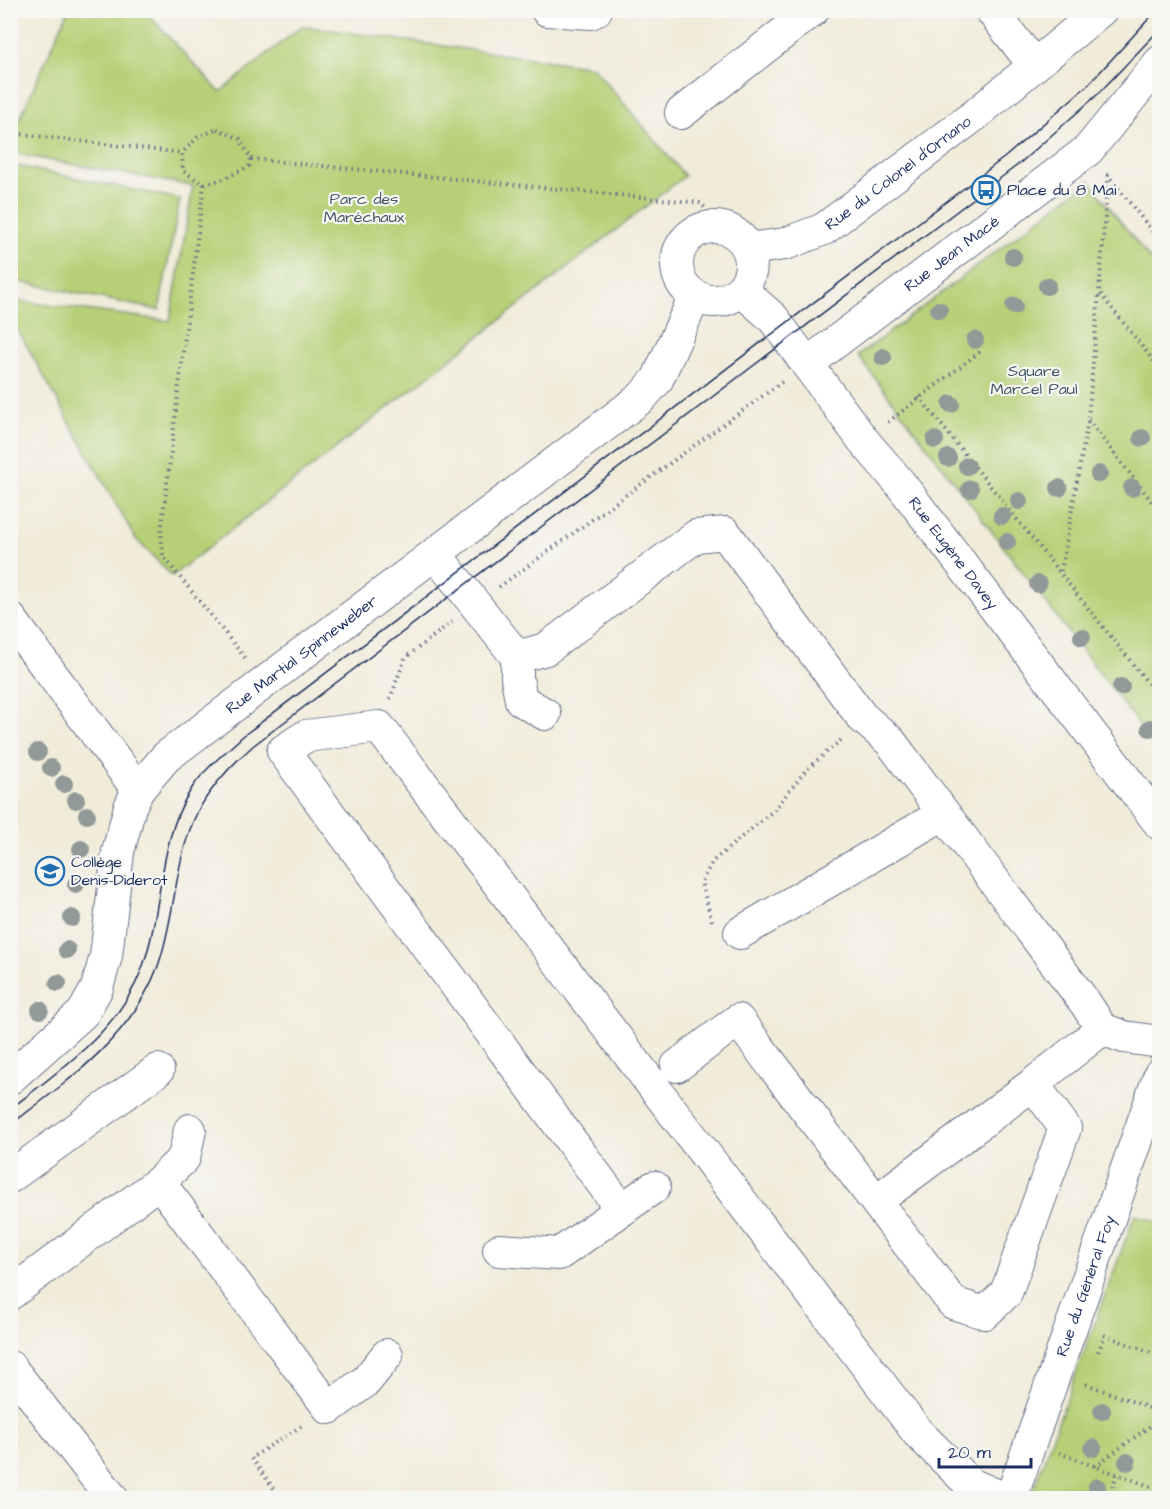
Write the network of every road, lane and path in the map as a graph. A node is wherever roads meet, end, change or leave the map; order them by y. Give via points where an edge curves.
1 (547, 10) edge
2 (596, 10) edge
3 (813, 10) edge
4 (991, 10) edge
5 (1101, 10) edge
6 (1160, 62) edge
7 (1034, 65) junction
8 (681, 113) dead end
9 (10, 132) edge
10 (1088, 150) junction
11 (182, 153) junction
12 (250, 159) junction
13 (1108, 175) junction
14 (204, 184) junction
15 (720, 227) junction
16 (1160, 241) edge
17 (748, 249) junction
18 (741, 290) junction
19 (1099, 292) junction
20 (695, 296) junction
21 (981, 351) dead end
22 (807, 364) junction
23 (1160, 369) edge
24 (919, 398) junction
25 (1088, 420) junction
26 (863, 440) junction
27 (1160, 512) edge
28 (436, 555) junction
29 (1061, 571) junction
30 (473, 605) junction
31 (10, 618) edge
32 (516, 657) junction
33 (265, 683) junction
34 (1160, 698) edge
35 (545, 714) dead end
36 (866, 720) junction
37 (379, 727) junction
38 (138, 790) junction
39 (943, 814) junction
40 (1160, 824) edge
41 (740, 933) joint
42 (1101, 1029) junction
43 (1160, 1042) edge
44 (677, 1066) dead end
45 (158, 1070) dead end
46 (1160, 1074) edge
47 (10, 1078) edge
48 (1033, 1084) junction
49 (190, 1130) dead end
50 (10, 1177) edge
51 (159, 1182) junction
52 (654, 1187) dead end
53 (876, 1202) junction
54 (622, 1210) junction
55 (498, 1250) dead end
56 (10, 1294) edge
57 (1072, 1324) junction
58 (387, 1355) dead end
59 (1160, 1356) edge
60 (10, 1367) edge
61 (1086, 1384) dead end
62 (329, 1408) junction
63 (1160, 1412) edge
64 (1160, 1419) edge
65 (1030, 1443) junction
66 (1094, 1467) junction
67 (1117, 1475) junction
68 (1160, 1490) edge
69 (112, 1498) edge
70 (281, 1498) edge
71 (1003, 1498) edge
72 (1011, 1498) edge
73 (1108, 1498) edge

1 - 2 street
3 - 8 street
4 - 7 street
5 - 7 street, Rue du Colonel d'Ornano
6 - 10 street, Rue Jean Macé
7 - 17 street, Rue du Colonel d'Ornano via 975,115 824,229 785,244
9 - 11 path
10 - 13 path
10 - 22 street, Rue Jean Macé
11 - 12 path via 198,137 217,129 240,140
11 - 14 path via 183,171
12 - 14 path via 249,165 224,179
12 - 15 path via 701,203
13 - 16 path
13 - 19 path
14 - 33 path via 161,532 163,555
15 - 17 street via 732,231
15 - 20 street via 698,230 681,246 677,268 680,279
17 - 18 street via 750,270
18 - 20 street via 719,301
18 - 22 street, Rue Eugène Davey via 773,318
19 - 23 path
19 - 25 path
20 - 28 street, Rue Martial Spinneweber via 657,380 641,398
21 - 24 path
22 - 26 street, Rue Eugène Davey
22 - 30 path
24 - 26 path
24 - 29 path
25 - 27 path
25 - 29 path
26 - 40 street, Rue Eugène Davey
28 - 30 street
28 - 33 street, Rue Martial Spinneweber
29 - 34 path
30 - 32 street
30 - 37 path via 405,658
31 - 38 street
32 - 35 street via 521,700
32 - 36 street via 546,649 696,536 725,533
33 - 38 street, Rue Martial Spinneweber via 166,757
36 - 39 street via 890,741
36 - 41 path via 806,770 774,810 713,861 701,882 712,921
37 - 54 street via 306,736 283,751
37 - 71 street via 918,1433 970,1484
38 - 47 street, Rue Martial Spinneweber via 118,852 106,956 97,987 82,1013
39 - 41 street
39 - 42 street
42 - 43 street
42 - 48 street
44 - 53 street via 738,1020
45 - 50 street
46 - 57 street, Rue du Général Foy
48 - 53 street
48 - 53 street via 1065,1128 1006,1293 985,1312 953,1303
49 - 51 street via 184,1158
51 - 56 street
51 - 62 street
52 - 54 street
54 - 55 street via 559,1254
57 - 59 path
57 - 65 street, Rue du Général Foy
58 - 62 street via 366,1381
60 - 69 street
61 - 63 path
62 - 70 path via 251,1458
64 - 66 path
65 - 66 path
65 - 72 street, Rue du Général Foy
66 - 67 path
67 - 68 path
67 - 73 path

